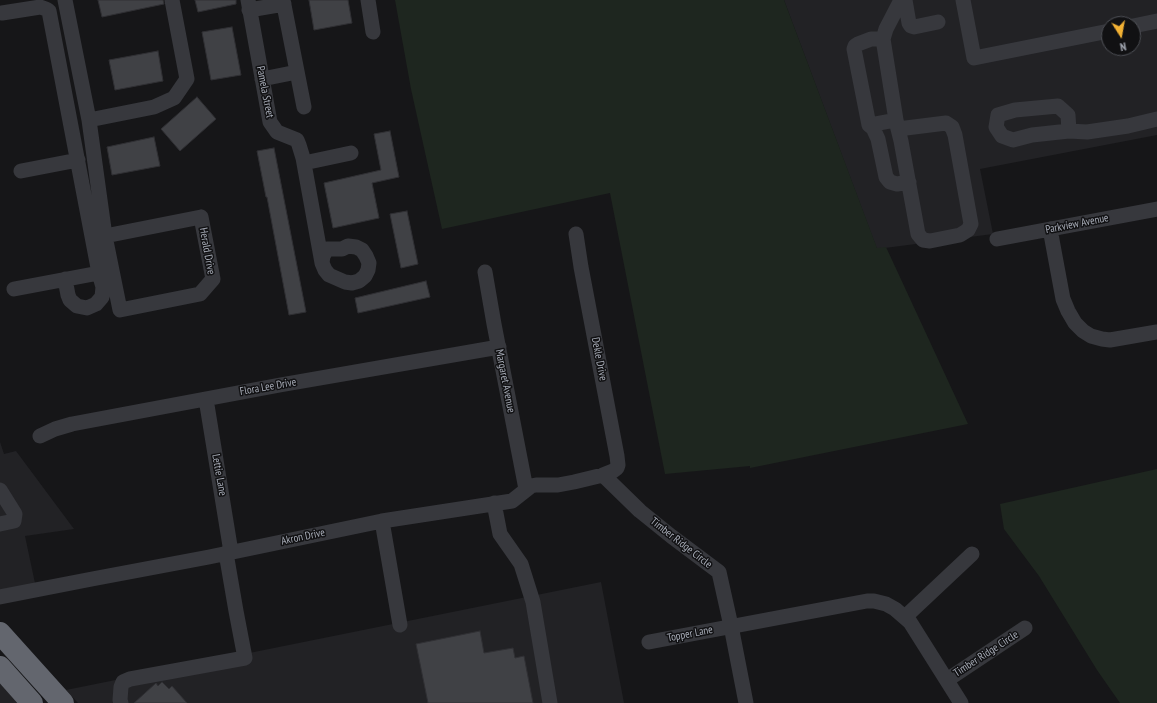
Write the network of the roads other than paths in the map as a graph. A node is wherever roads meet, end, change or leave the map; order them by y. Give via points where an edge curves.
1 (65, 0) edge
2 (172, 0) edge
3 (368, 0) edge
4 (901, 0) edge
5 (905, 0) edge
6 (963, 0) edge
7 (283, 2) edge
8 (248, 5) edge
9 (1, 9) edge
10 (1157, 21) edge
11 (938, 22) dead end
12 (1141, 24) edge
13 (373, 32) dead end
14 (1101, 33) edge
15 (883, 39) junction
16 (297, 72) junction
17 (262, 79) junction
18 (304, 107) dead end
19 (1157, 119) edge
20 (89, 120) junction
21 (869, 125) junction
22 (897, 125) junction
23 (1069, 131) dead end
24 (352, 153) dead end
25 (78, 160) junction
26 (304, 163) junction
27 (21, 171) dead end
28 (909, 182) junction
29 (1157, 209) edge
30 (1050, 229) junction
31 (576, 234) dead end
32 (105, 236) junction
33 (998, 239) dead end
34 (322, 263) dead end
35 (485, 272) dead end
36 (99, 273) junction
37 (65, 279) junction
38 (14, 289) dead end
39 (1157, 332) edge
40 (499, 347) junction
41 (206, 399) junction
42 (40, 436) dead end
43 (603, 475) junction
44 (526, 489) junction
45 (0, 490) edge
46 (494, 503) junction
47 (382, 521) junction
48 (0, 524) edge
49 (229, 553) junction
50 (972, 554) dead end
51 (0, 597) edge
52 (905, 617) junction
53 (400, 625) dead end
54 (731, 626) junction
55 (1025, 628) dead end
56 (0, 633) edge
57 (649, 642) dead end
58 (4, 678) edge
59 (947, 680) junction
60 (32, 703) edge
61 (63, 703) edge
62 (121, 703) edge
63 (550, 703) edge
64 (746, 703) edge
65 (961, 703) edge

1 - 20 street, Herald Drive
2 - 20 street via 187,80 174,98 154,107
3 - 13 street
4 - 15 street
5 - 11 street via 911,26
6 - 14 street via 974,58
7 - 8 street
7 - 16 street
8 - 17 street, Pamela Street
9 - 25 street via 40,6 49,11
10 - 12 street
15 - 21 street via 871,39 858,44 854,49
15 - 22 street
16 - 17 street
16 - 18 street
17 - 26 street, Pamela Street via 270,122 277,132 296,140
19 - 23 street via 1087,132
20 - 32 street, Herald Drive
21 - 22 street
21 - 28 street via 878,139 886,177 890,182 897,184
22 - 28 street
22 - 28 street via 946,123 952,127 970,216 971,224 968,230 960,235 923,240 918,234
24 - 26 street
25 - 27 street
25 - 36 street
26 - 34 street, Pamela Street
29 - 30 street, Parkview Avenue
30 - 33 street, Parkview Avenue
30 - 39 street via 1064,299 1075,323 1083,331 1091,336 1110,340
31 - 43 street, Dekle Drive via 617,456 617,468
32 - 32 street, Herald Drive via 120,310 200,294 213,279 201,217
35 - 40 street, Margaret Avenue
36 - 37 street
36 - 37 street via 103,287 102,296 96,304 87,308 77,306 70,300
37 - 38 street
40 - 41 street, Flora Lee Drive
40 - 44 street, Margaret Avenue
41 - 42 street, Flora Lee Drive via 72,424
41 - 49 street, Lettie Lane
43 - 44 street, Akron Drive via 558,485 536,485
43 - 54 street, Timber Ridge Circle via 640,511 719,572
44 - 46 street, Akron Drive via 512,501
45 - 48 street via 15,514 14,521
46 - 47 street, Akron Drive
46 - 63 street via 500,534 521,564 533,602
47 - 49 street, Akron Drive
47 - 53 street
49 - 51 street, Akron Drive
49 - 62 street, Lettie Lane via 245,658 130,679 123,682 121,687
50 - 52 street
52 - 54 street, Timber Ridge Circle via 886,604 866,601
52 - 59 street, Timber Ridge Circle
54 - 57 street, Topper Lane
54 - 64 street, Timber Ridge Circle
55 - 59 street, Timber Ridge Circle
56 - 61 highway
58 - 60 highway
59 - 65 street, Timber Ridge Circle

